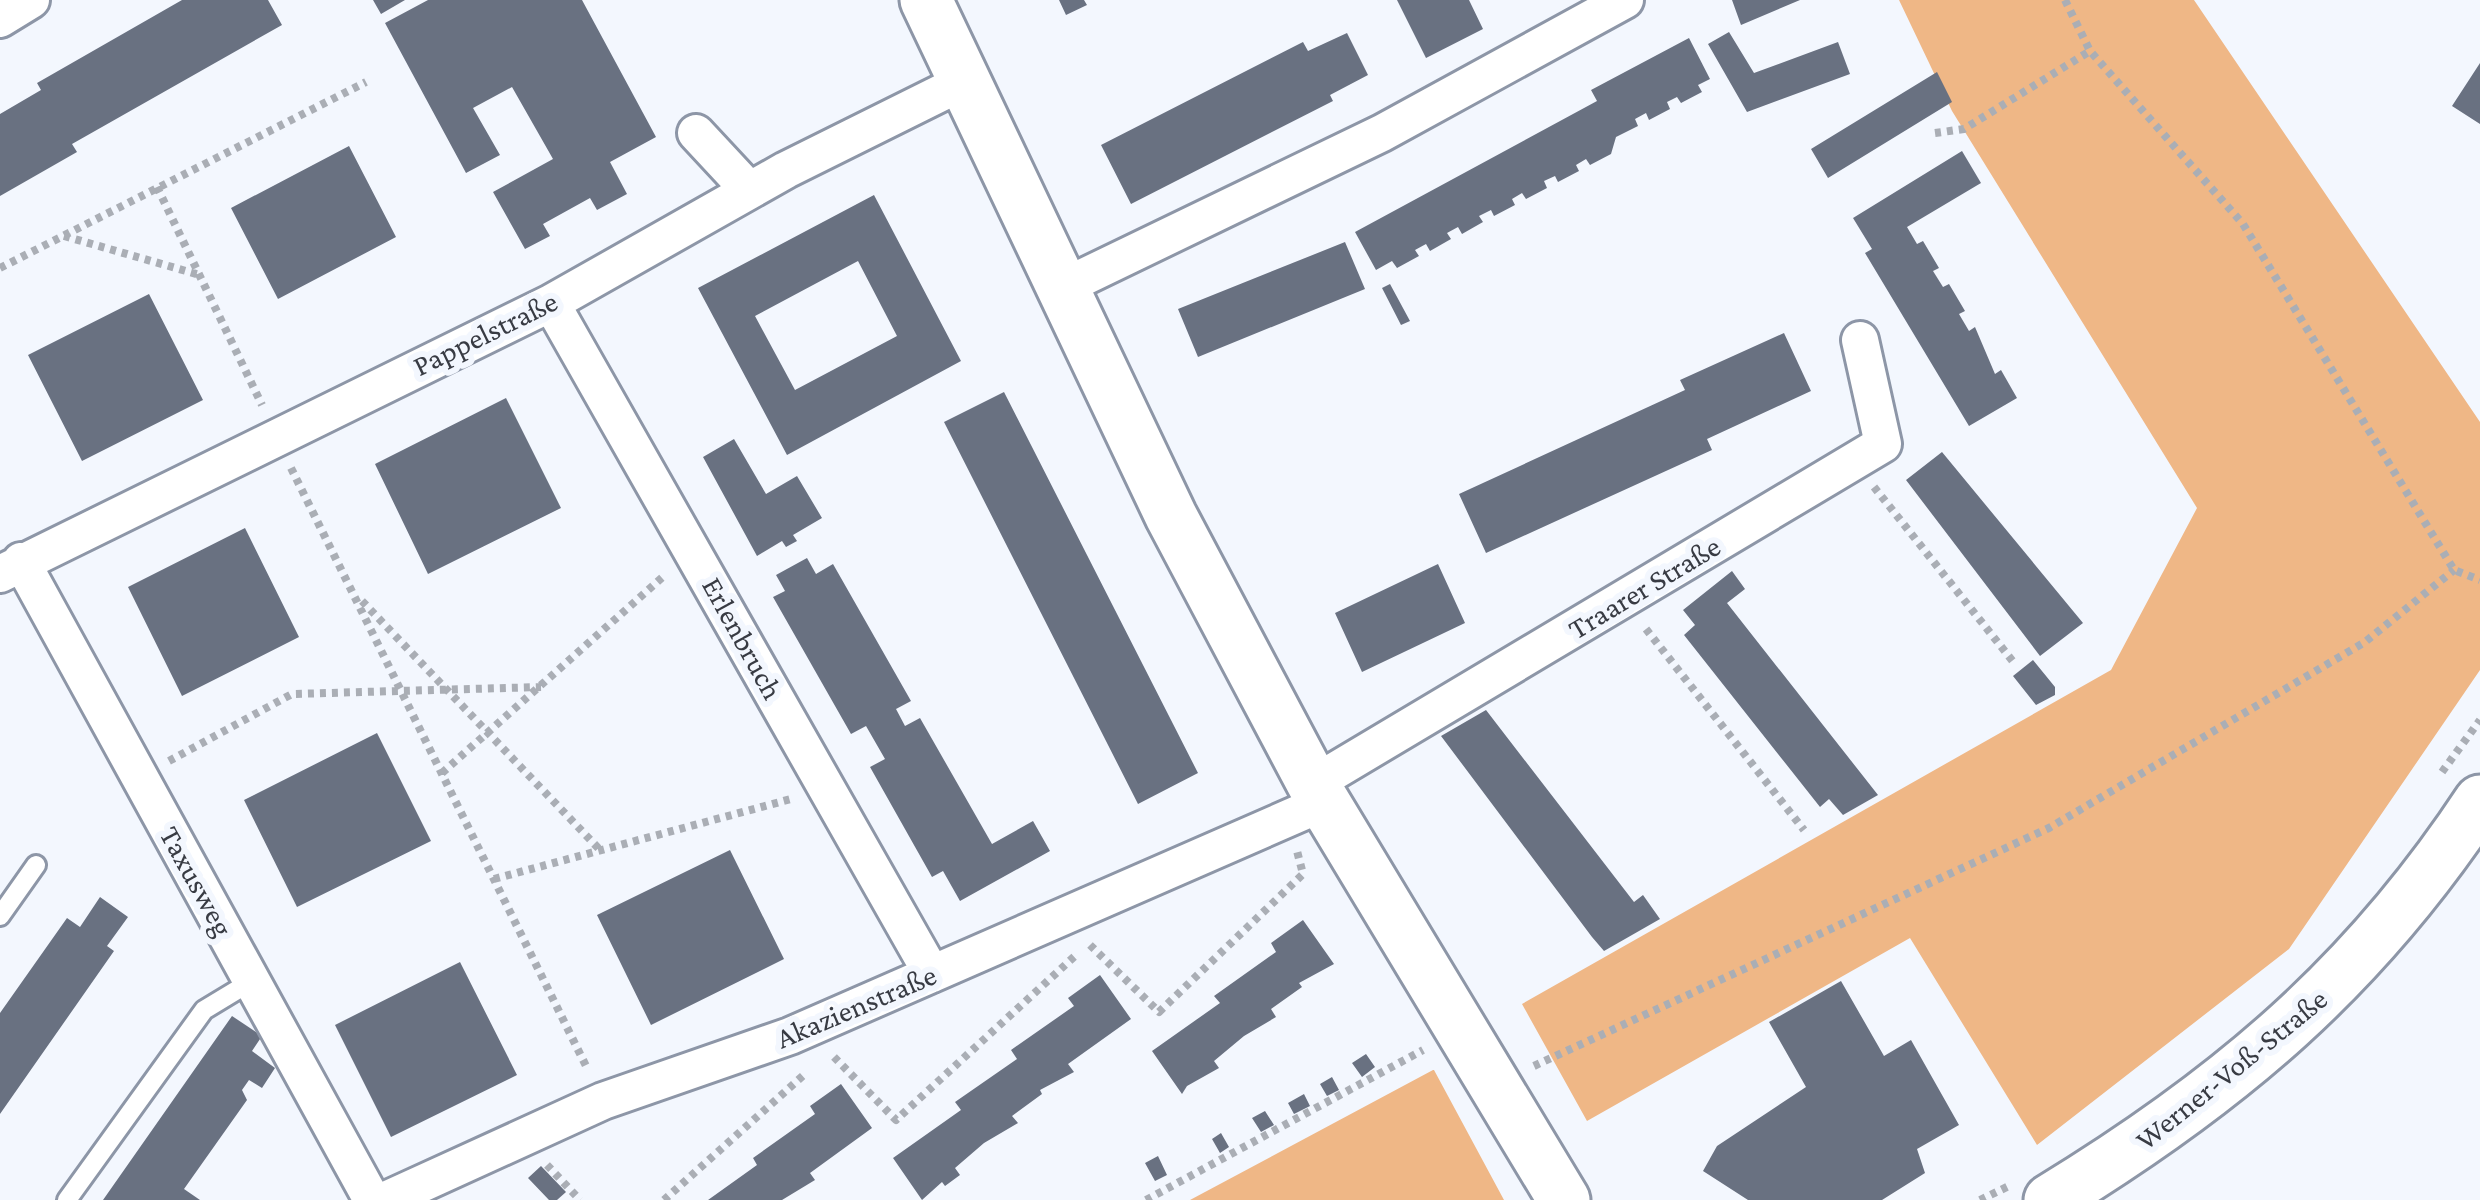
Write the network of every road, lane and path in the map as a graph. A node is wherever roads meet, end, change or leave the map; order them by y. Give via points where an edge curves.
1 (31, 0) edge
2 (926, 0) edge
3 (1625, 0) edge
4 (2065, 0) edge
5 (0, 19) edge
6 (2090, 51) junction
7 (366, 82) dead end
8 (965, 82) junction
9 (696, 133) dead end
10 (1935, 133) dead end
11 (157, 187) junction
12 (749, 190) junction
13 (64, 236) junction
14 (0, 268) edge
15 (202, 275) junction
16 (1061, 288) junction
17 (551, 303) junction
18 (1860, 340) dead end
19 (276, 435) junction
20 (1854, 462) junction
21 (693, 549) junction
22 (11, 567) edge
23 (2454, 570) junction
24 (2480, 580) edge
25 (354, 594) junction
26 (1623, 599) junction
27 (2015, 664) dead end
28 (541, 687) junction
29 (448, 688) junction
30 (401, 691) junction
31 (2480, 720) edge
32 (488, 732) junction
33 (442, 773) junction
34 (140, 777) junction
35 (2460, 788) edge
36 (827, 789) junction
37 (1308, 802) junction
38 (1804, 830) dead end
39 (602, 851) junction
40 (36, 865) dead end
41 (494, 879) junction
42 (0, 916) edge
43 (1080, 928) junction
44 (932, 974) junction
45 (252, 981) junction
46 (1460, 1028) junction
47 (823, 1038) junction
48 (1495, 1084) junction
49 (603, 1101) junction
50 (2033, 1191) edge
51 (67, 1200) edge
52 (372, 1200) edge
53 (386, 1200) edge
54 (664, 1200) edge
55 (1146, 1200) edge
56 (1564, 1200) edge
57 (1980, 1200) edge

1 - 5 street
2 - 8 street
3 - 16 street via 1382,134
4 - 6 path
6 - 10 path via 1964,129
6 - 23 path via 2242,224
7 - 11 path
8 - 12 street, Pappelstraße
8 - 16 street
9 - 12 street
11 - 13 path
11 - 15 path
12 - 17 street, Pappelstraße
13 - 14 path
13 - 15 path
15 - 19 path
16 - 37 street
17 - 19 street, Pappelstraße
17 - 21 street, Erlenbruch
18 - 20 street via 1883,444
19 - 22 street, Pappelstraße
19 - 25 path
20 - 26 street, Traarer Straße
20 - 27 path
21 - 28 path
21 - 36 street, Erlenbruch
22 - 34 street, Taxusweg
23 - 24 path
23 - 48 path via 2365,642 2049,828
25 - 29 path
25 - 30 path
26 - 37 street, Traarer Straße
26 - 38 path
28 - 29 path
28 - 32 path
29 - 30 path
29 - 32 path
30 - 33 path
30 - 34 path via 292,694
31 - 35 path
32 - 33 path
32 - 39 path
33 - 41 path
34 - 45 street, Taxusweg
35 - 50 street, Werner-Voß-Straße via 2390,925 2319,1003 2137,1147
36 - 39 path
36 - 44 street, Erlenbruch
37 - 43 street, Akazienstraße
37 - 43 path via 1304,874 1159,1012
37 - 46 street
39 - 41 path
40 - 42 lane
41 - 49 path
43 - 44 street, Akazienstraße
43 - 47 path via 896,1120
44 - 47 street, Akazienstraße
45 - 51 lane via 204,1010
45 - 52 street, Taxusweg
46 - 48 street
46 - 55 path
47 - 49 street, Akazienstraße
47 - 54 path
48 - 56 street
49 - 53 street, Akazienstraße
50 - 57 path

